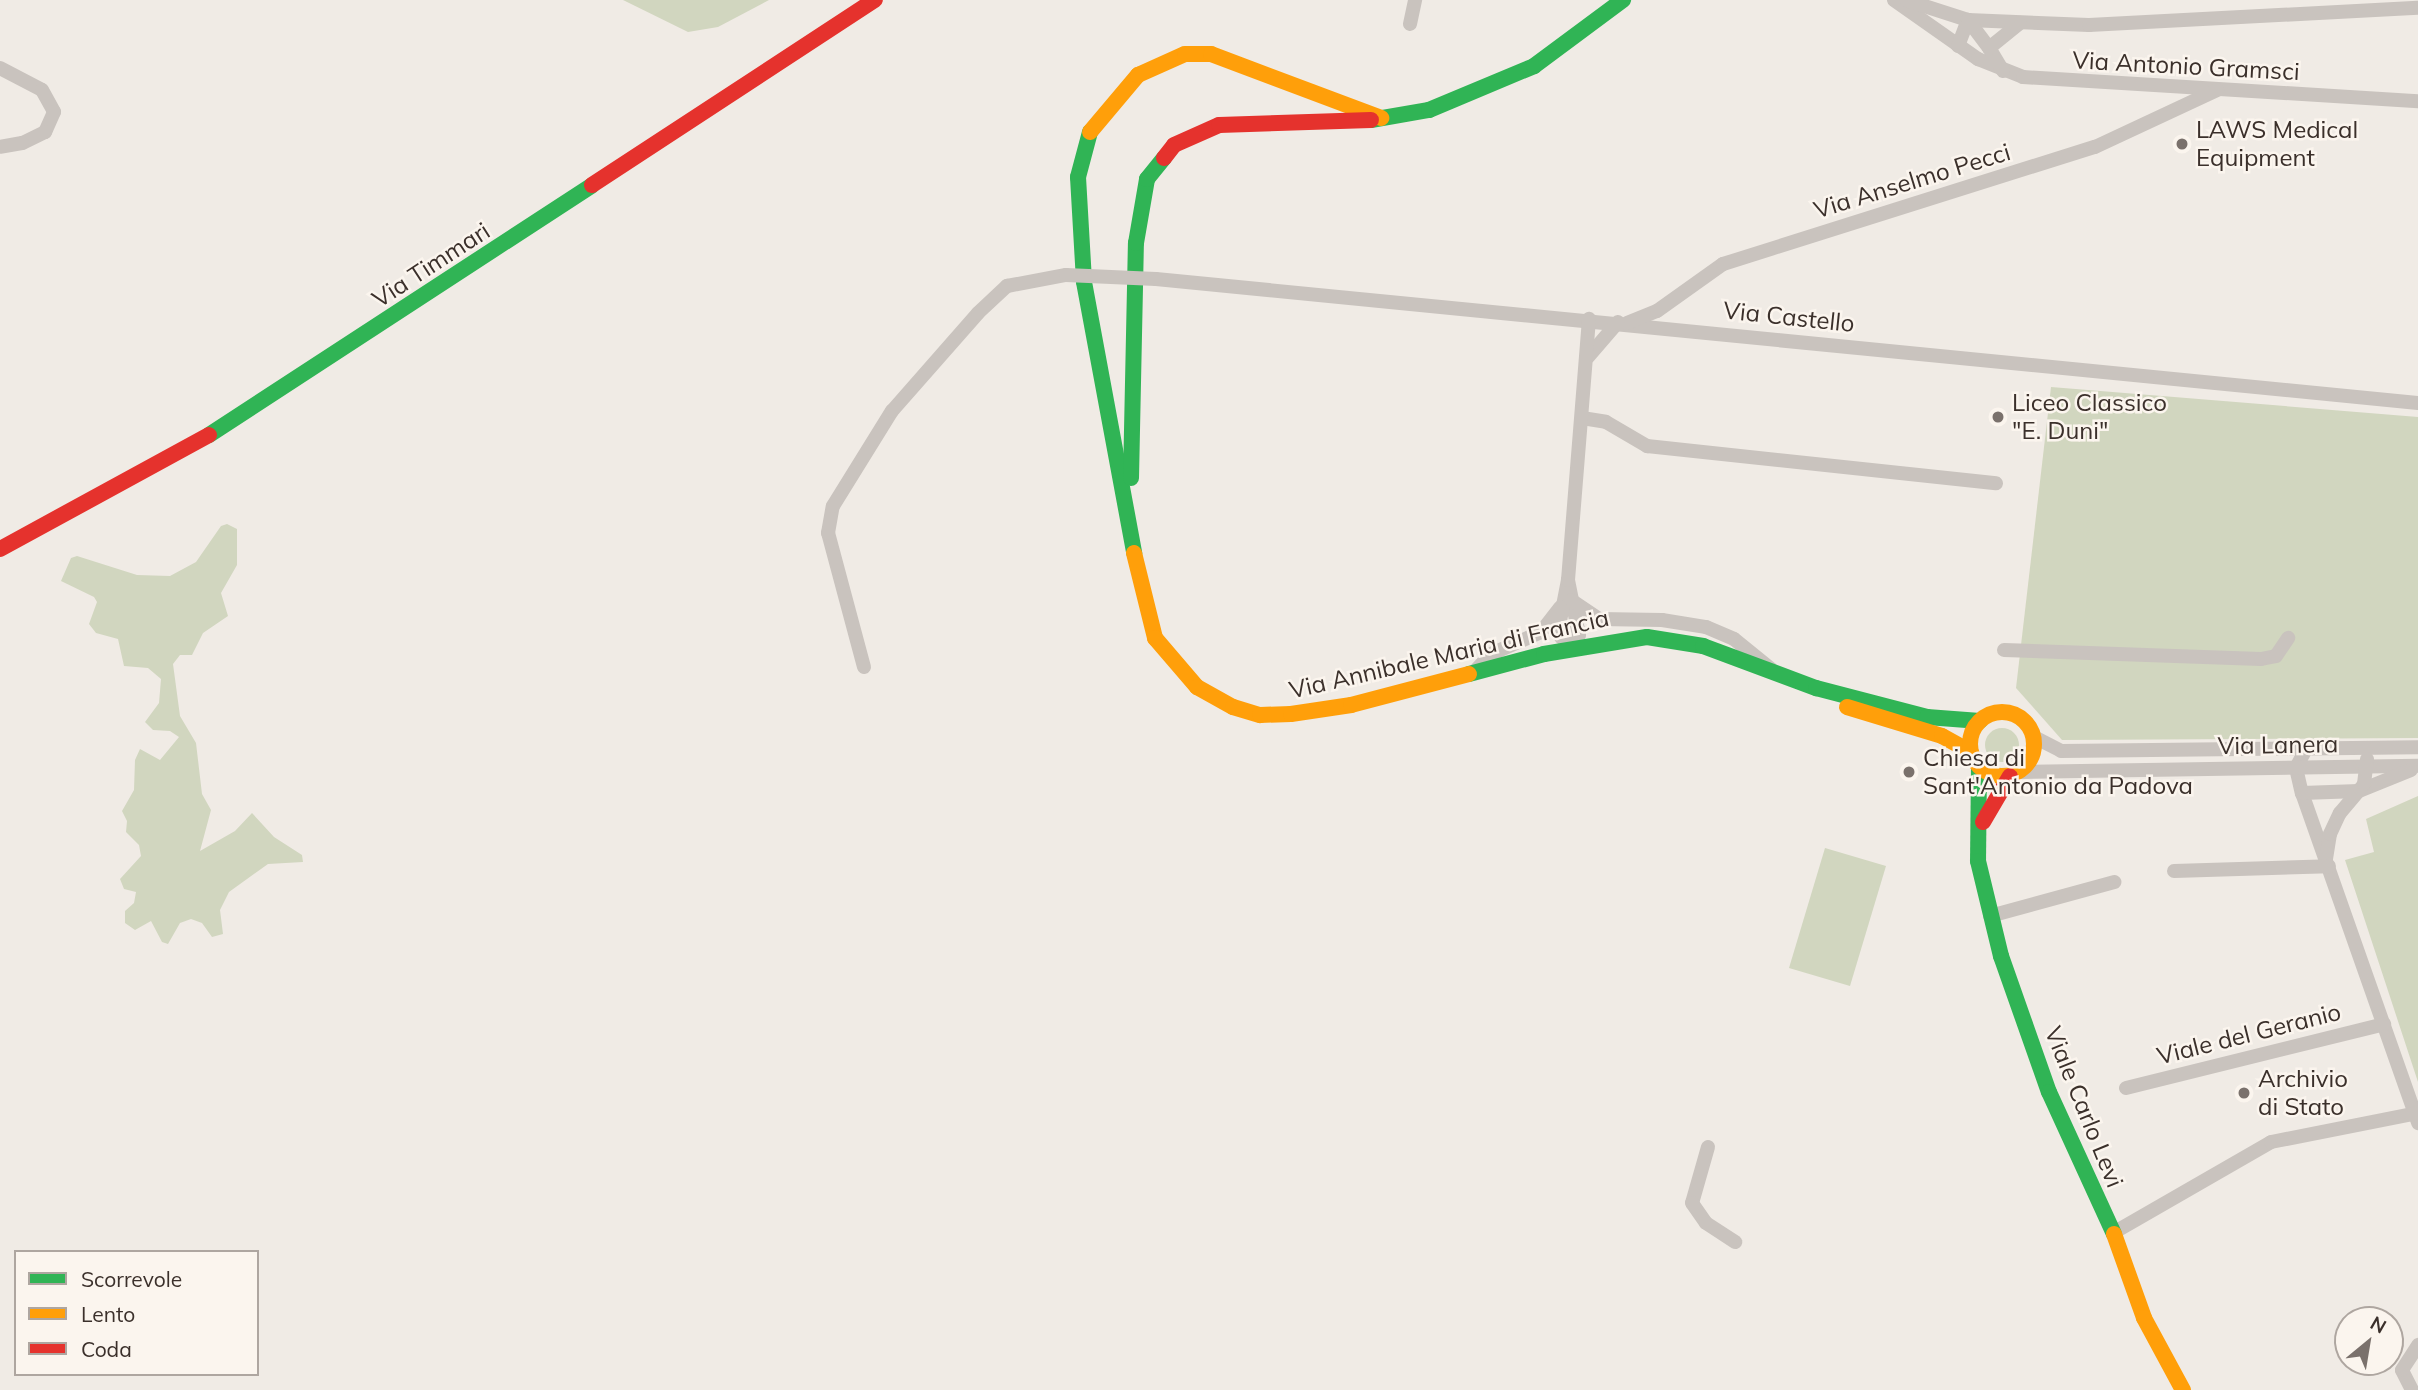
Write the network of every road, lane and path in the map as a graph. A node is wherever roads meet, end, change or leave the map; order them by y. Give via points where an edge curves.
1 (875, 0) edge
2 (1415, 0) edge
3 (1616, 0) edge
4 (1623, 0) edge
5 (1894, 0) edge
6 (1906, 0) edge
7 (2287, 0) edge
8 (2418, 8) edge
9 (2299, 12) junction
10 (1604, 17) junction
11 (1968, 20) junction
12 (2021, 22) junction
13 (1410, 24) dead end
14 (1958, 46) junction
15 (1989, 48) junction
16 (0, 68) edge
17 (2004, 72) junction
18 (2217, 90) junction
19 (2418, 101) edge
20 (1381, 118) junction
21 (0, 147) edge
22 (1589, 319) junction
23 (1622, 323) junction
24 (1588, 358) junction
25 (2418, 403) edge
26 (1582, 418) junction
27 (1996, 483) dead end
28 (1130, 514) junction
29 (0, 549) edge
30 (1566, 603) junction
31 (2288, 638) dead end
32 (1574, 648) junction
33 (2004, 650) dead end
34 (864, 667) dead end
35 (1772, 670) junction
36 (1475, 671) junction
37 (1816, 688) junction
38 (1980, 721) junction
39 (2034, 737) junction
40 (2418, 747) edge
41 (2306, 748) junction
42 (2363, 748) junction
43 (1975, 759) junction
44 (2368, 766) junction
45 (2418, 766) edge
46 (2296, 768) junction
47 (2015, 774) junction
48 (2359, 792) junction
49 (2302, 793) junction
50 (1979, 829) junction
51 (2327, 863) junction
52 (2174, 871) dead end
53 (2114, 882) dead end
54 (1990, 916) junction
55 (2384, 1024) junction
56 (2126, 1088) dead end
57 (2416, 1119) edge
58 (1708, 1147) dead end
59 (2113, 1233) junction
60 (1735, 1242) dead end
61 (2418, 1345) edge
62 (2182, 1390) edge
63 (2412, 1390) edge

1 - 29 main road, Via Timmari via 195,444
2 - 13 street
3 - 10 main road
4 - 10 main road, Via Annibale Maria di Francia
5 - 14 street, Via Antonio Gramsci
6 - 11 street
7 - 9 street
8 - 9 street
9 - 12 street via 2089,25
10 - 20 main road, Via Annibale Maria di Francia via 1534,66 1429,110
11 - 12 street
11 - 14 street
11 - 15 street
12 - 15 street
14 - 17 street, Via Antonio Gramsci
15 - 17 street
16 - 21 street via 42,90 54,112 45,132
17 - 18 street, Via Antonio Gramsci via 2061,82
18 - 19 street, Via Antonio Gramsci
18 - 23 street, Via Anselmo Pecci via 2095,148 1723,264 1657,311
20 - 28 main road, Via Annibale Maria di Francia via 1351,124 1219,125 1174,145 1147,178 1136,243
20 - 28 main road, Via Annibale Maria di Francia via 1211,54 1185,54 1138,75 1096,120 1082,149 1077,177 1080,242
22 - 23 street, Via Castello
22 - 24 street
22 - 34 street, Via Castello, bridge via 1156,279 1066,275 1007,286 892,411 833,506 828,533
23 - 24 street
23 - 25 street, Via Castello
24 - 26 street
26 - 27 street via 1606,422 1647,446
26 - 30 street
28 - 36 main road, Via Annibale Maria di Francia via 1144,607 1155,638 1197,688 1233,707 1260,715 1291,715 1350,705
30 - 32 street via 1561,637
30 - 35 street via 1600,619 1662,620 1706,627 1734,639
30 - 36 street via 1541,632 1491,654
31 - 33 street via 2276,656 2261,659
32 - 35 main road, Via Annibale Maria di Francia via 1618,638 1683,641
32 - 36 main road, Via Annibale Maria di Francia
35 - 37 main road, Via Annibale Maria di Francia
37 - 38 main road, Via Annibale Maria di Francia via 1945,722
37 - 43 main road, Via Annibale Maria di Francia via 1860,713 1942,736
38 - 39 main road via 1995,713 2012,714 2026,722
38 - 43 main road via 1972,735
39 - 41 street, Via Lanera via 2061,751
39 - 47 main road via 2031,760
40 - 42 street, Via Lanera
41 - 42 street, Via Lanera
41 - 46 street
42 - 44 street, Via Lanera
43 - 47 main road via 1993,775
43 - 50 main road, Viale Carlo Levi
44 - 45 street, Via Lanera
44 - 46 street, Via Lanera
44 - 48 street, Via Lanera
45 - 48 street, Via Lanera
46 - 47 street, Via Lanera
46 - 49 street
47 - 50 main road, Viale Carlo Levi
48 - 49 street, Via Lanera
48 - 51 street via 2340,813 2330,834
49 - 51 street
50 - 54 main road, Viale Carlo Levi via 1978,862
51 - 52 street
51 - 55 street
53 - 54 street
54 - 59 main road, Viale Carlo Levi via 2049,1092
55 - 56 street, Viale del Geranio
55 - 57 street
57 - 59 street via 2271,1142
58 - 60 street via 1692,1203 1706,1223
59 - 62 main road, Viale Carlo Levi via 2144,1318
61 - 63 street via 2402,1370

